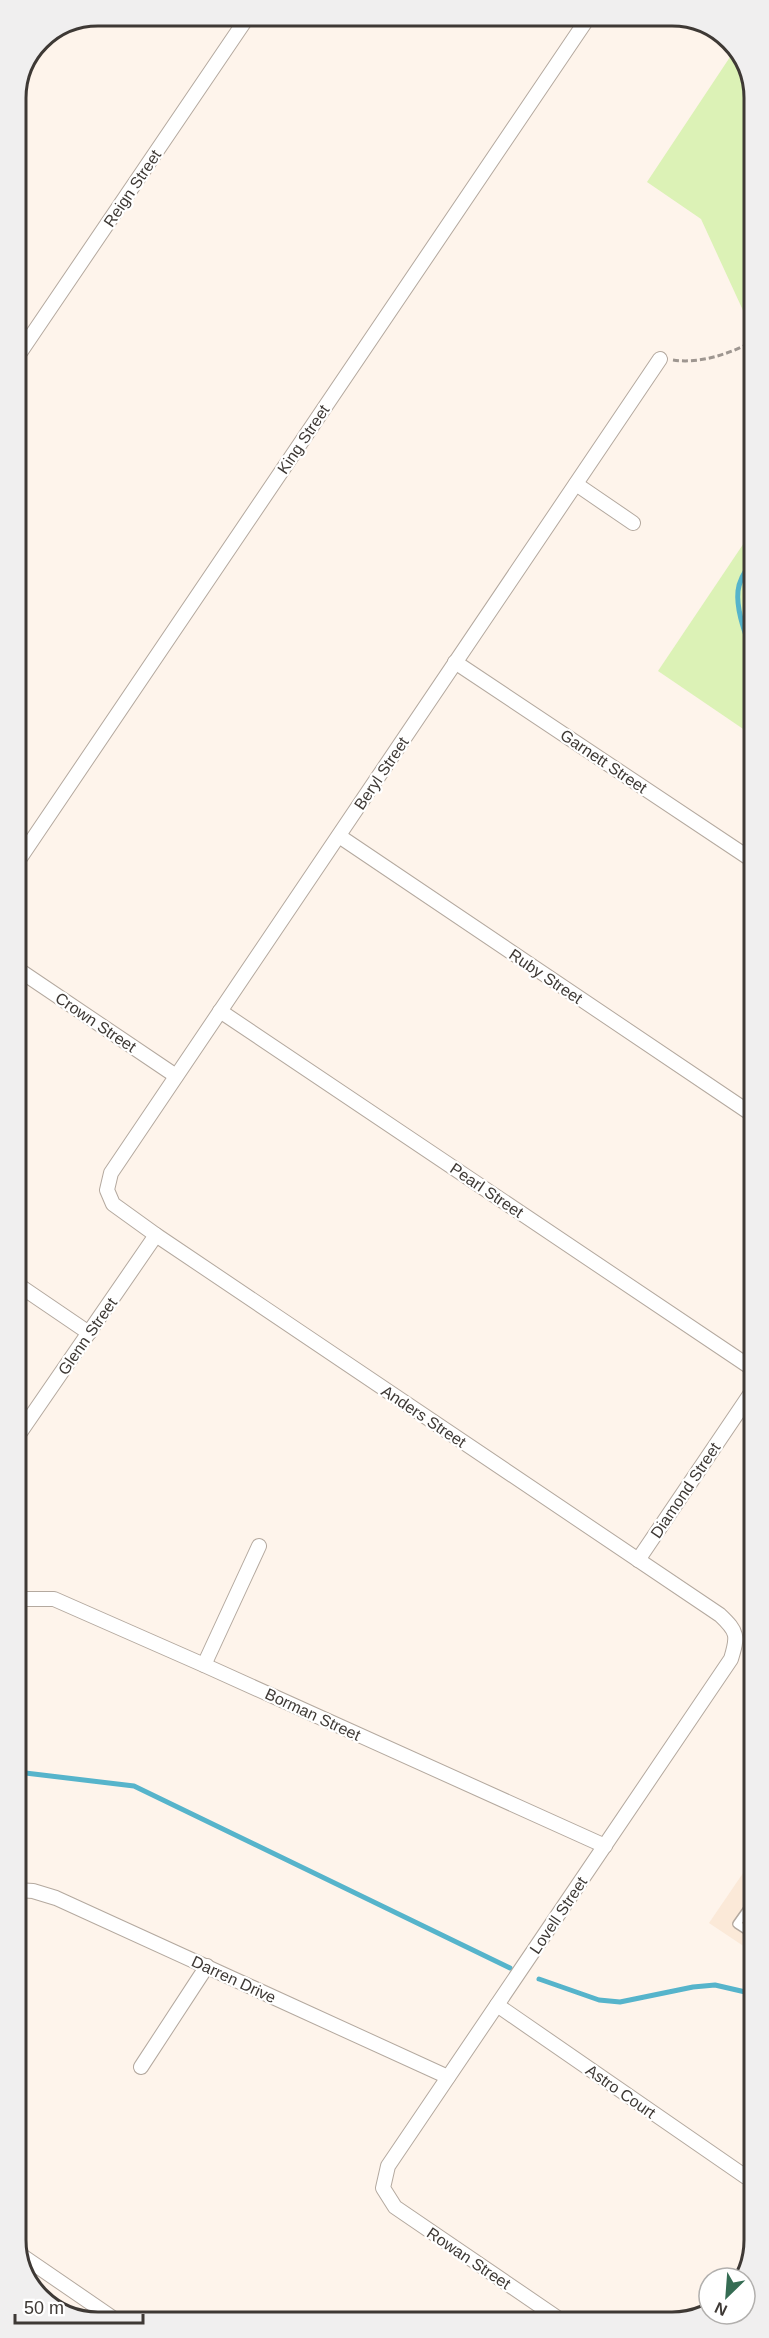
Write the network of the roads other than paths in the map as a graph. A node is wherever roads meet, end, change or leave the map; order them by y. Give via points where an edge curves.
1 (242, 26) edge
2 (583, 26) edge
3 (26, 344) edge
4 (660, 358) road end
5 (576, 484) junction
6 (633, 523) dead end
7 (455, 662) junction
8 (339, 836) junction
9 (26, 849) edge
10 (744, 855) edge
11 (26, 975) edge
12 (220, 1011) junction
13 (176, 1076) junction
14 (744, 1109) edge
15 (107, 1190) joint
16 (156, 1235) junction
17 (26, 1291) edge
18 (89, 1333) junction
19 (744, 1363) edge
20 (744, 1403) edge
21 (26, 1424) edge
22 (259, 1545) dead end
23 (638, 1560) junction
24 (26, 1599) edge
25 (736, 1642) joint
26 (204, 1665) junction
27 (605, 1846) junction
28 (26, 1891) edge
29 (744, 1914) edge
30 (744, 1929) edge
31 (207, 1966) junction
32 (497, 2005) junction
33 (141, 2067) dead end
34 (448, 2077) junction
35 (744, 2176) edge
36 (383, 2188) joint
37 (28, 2260) edge
38 (104, 2312) edge
39 (549, 2312) edge

1 - 3 street, Reign Street
2 - 9 street, King Street
4 - 5 street, Beryl Street
5 - 6 street
5 - 7 street, Beryl Street
7 - 8 street, Beryl Street
7 - 10 street, Garnett Street
8 - 12 street, Beryl Street
8 - 14 street, Ruby Street
11 - 13 street, Crown Street
12 - 13 street, Beryl Street
12 - 19 street, Pearl Street
13 - 15 street, Beryl Street via 111,1173
15 - 16 street, Anders Street via 113,1204
16 - 18 street, Glenn Street
16 - 23 street, Anders Street
17 - 18 street
18 - 21 street, Glenn Street
20 - 23 street, Diamond Street
22 - 26 street
23 - 25 street, Anders Street via 720,1615 735,1629
24 - 26 street, Borman Street via 54,1599
25 - 27 street, Lovell Street via 731,1659
26 - 27 street, Borman Street
27 - 32 street, Lovell Street
28 - 31 street, Darren Drive via 56,1898
29 - 30 lane via 737,1924
31 - 33 street
31 - 34 street, Darren Drive
32 - 34 street, Lovell Street
32 - 35 street, Astro Court
34 - 36 street, Lovell Street via 388,2166
36 - 39 street, Rowan Street via 395,2207
37 - 38 street

